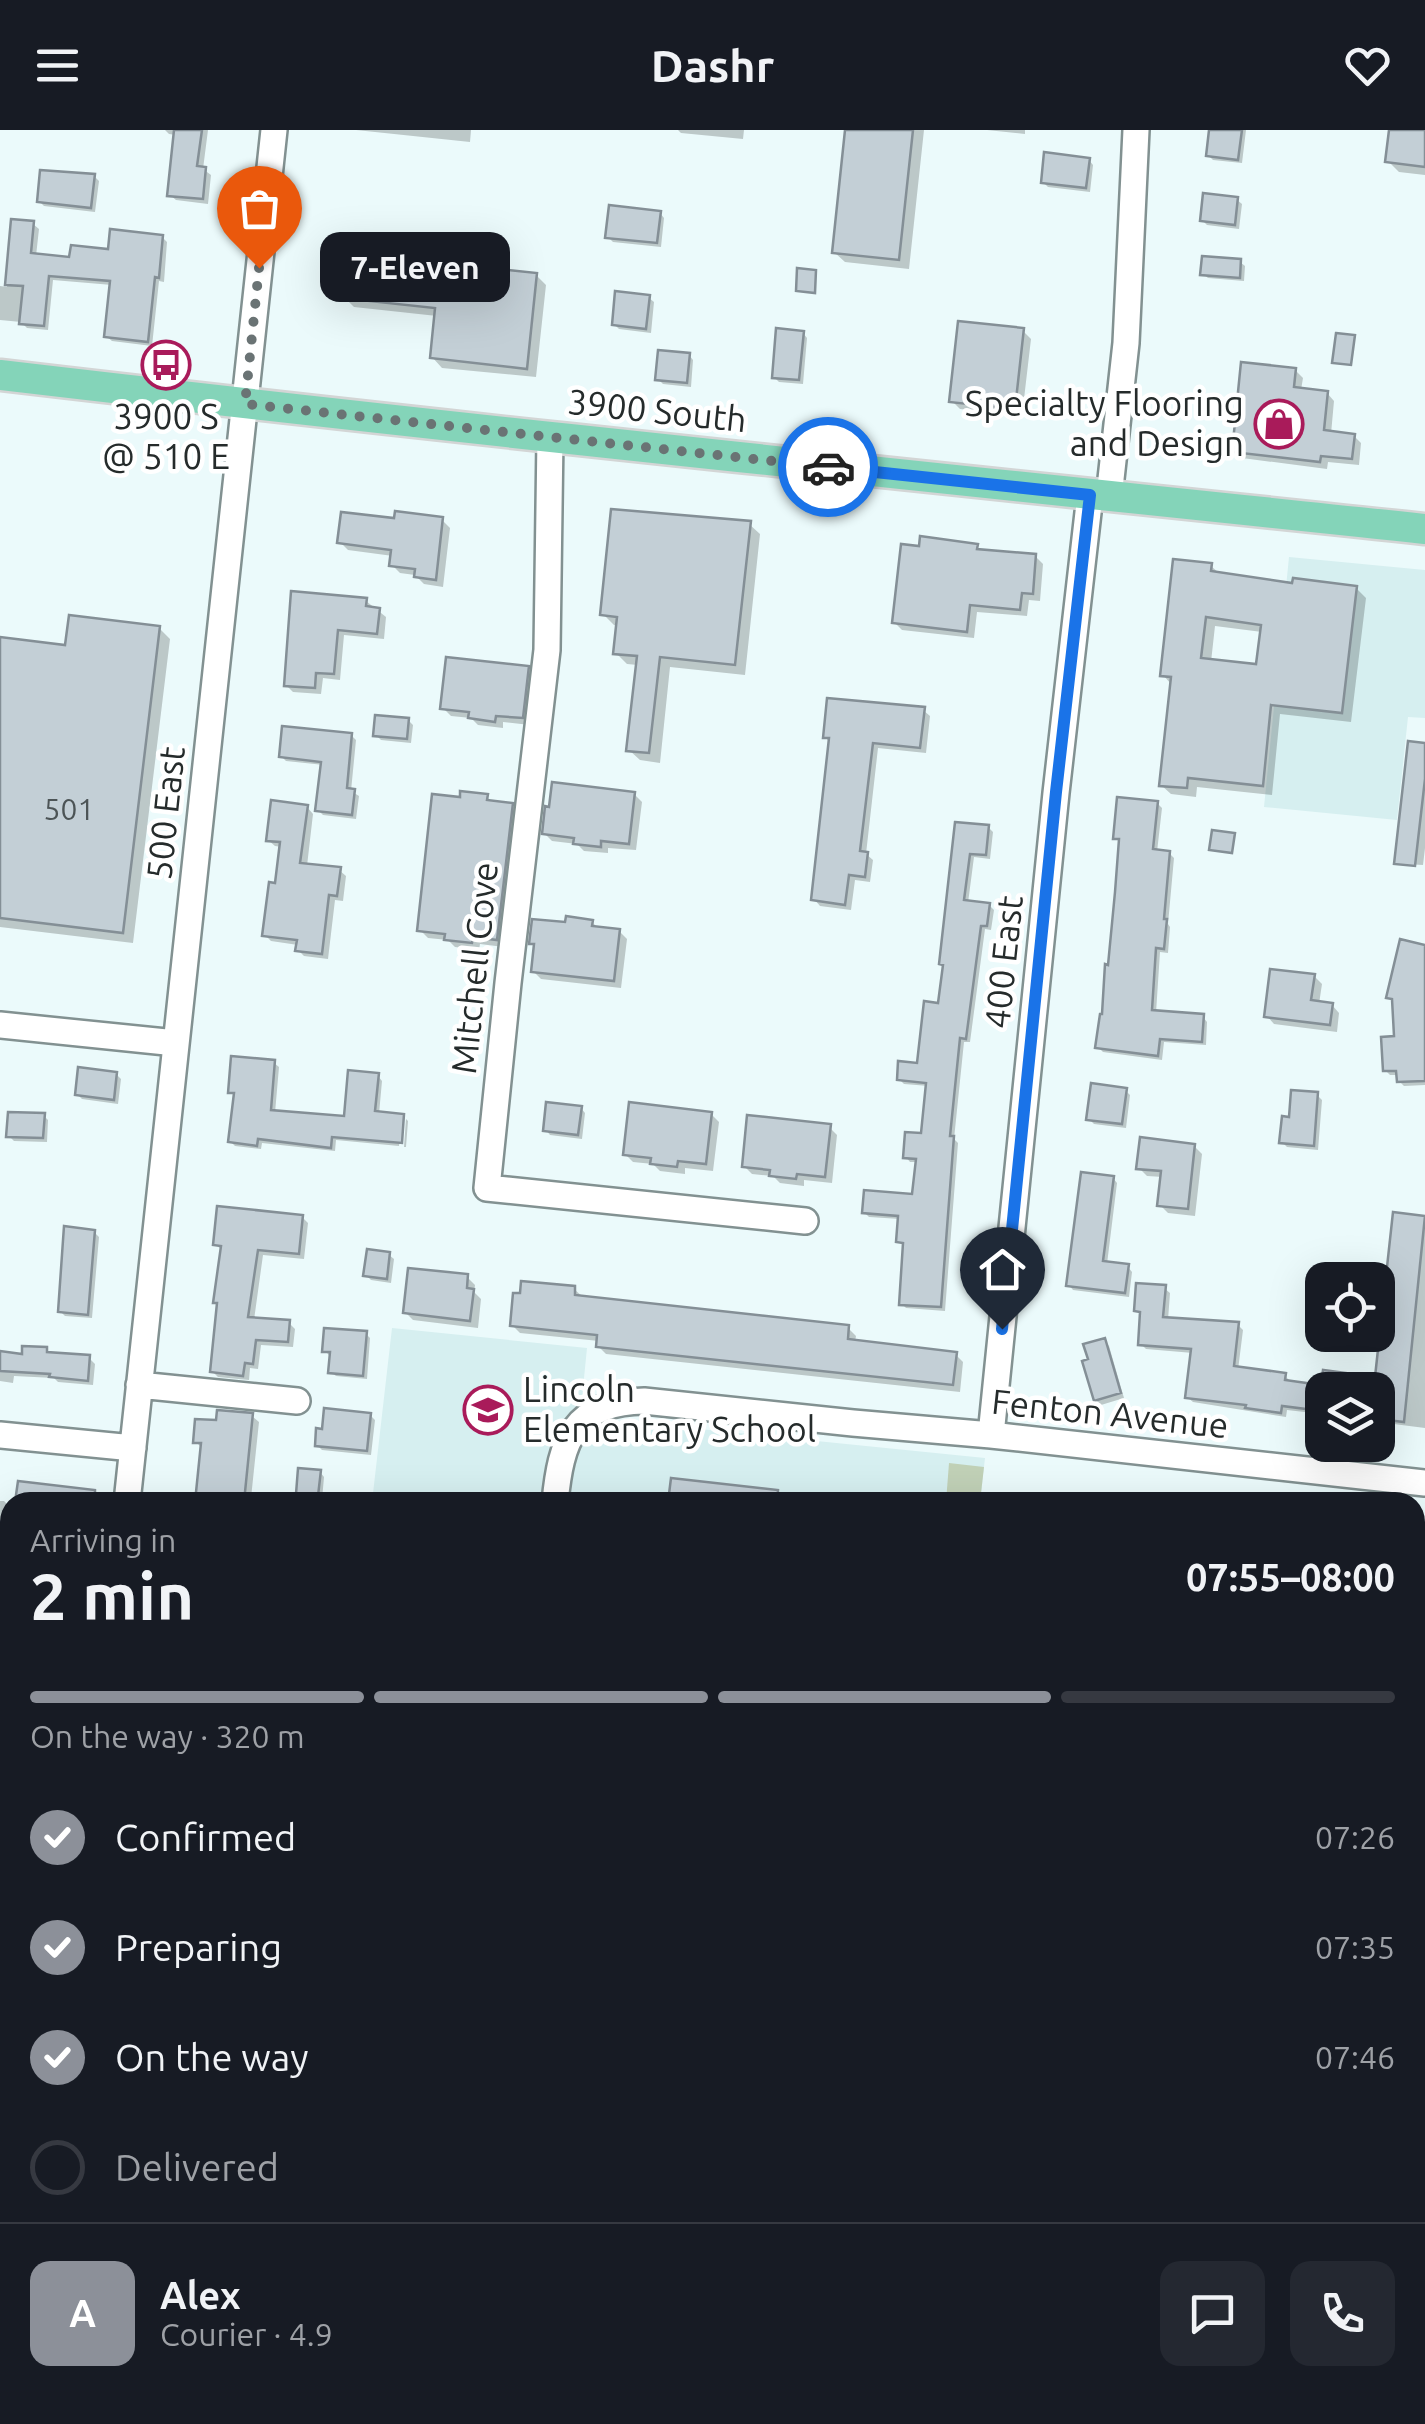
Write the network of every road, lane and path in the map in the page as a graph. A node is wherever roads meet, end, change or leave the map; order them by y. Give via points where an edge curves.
1 (274, 130) edge
2 (1136, 130) edge
3 (0, 375) edge
4 (245, 404) junction
5 (550, 437) junction
6 (1099, 496) junction
7 (1425, 529) edge
8 (0, 1025) edge
9 (176, 1043) junction
10 (805, 1220) dead end
11 (139, 1385) junction
12 (298, 1402) dead end
13 (0, 1435) edge
14 (991, 1435) junction
15 (132, 1448) junction
16 (1425, 1483) edge
17 (1370, 1490) edge
18 (128, 1492) edge
19 (556, 1492) edge

1 - 4 street, 500 East
2 - 6 street, 400 East via 1126,343
3 - 4 main road, 3900 South
4 - 5 main road, 3900 South
4 - 9 street, 500 East
5 - 6 main road, 3900 South
5 - 10 street, Mitchell Cove via 547,650 488,1188
6 - 7 main road, 3900 South
6 - 14 street, 400 East via 1056,792
8 - 9 street
9 - 11 street, 500 East
11 - 12 street
11 - 15 street, 500 East
13 - 15 street
14 - 17 street, Fenton Avenue
14 - 19 street, Fenton Avenue via 622,1401 580,1422 562,1450
15 - 18 street, 500 East
16 - 17 street, Fenton Avenue

